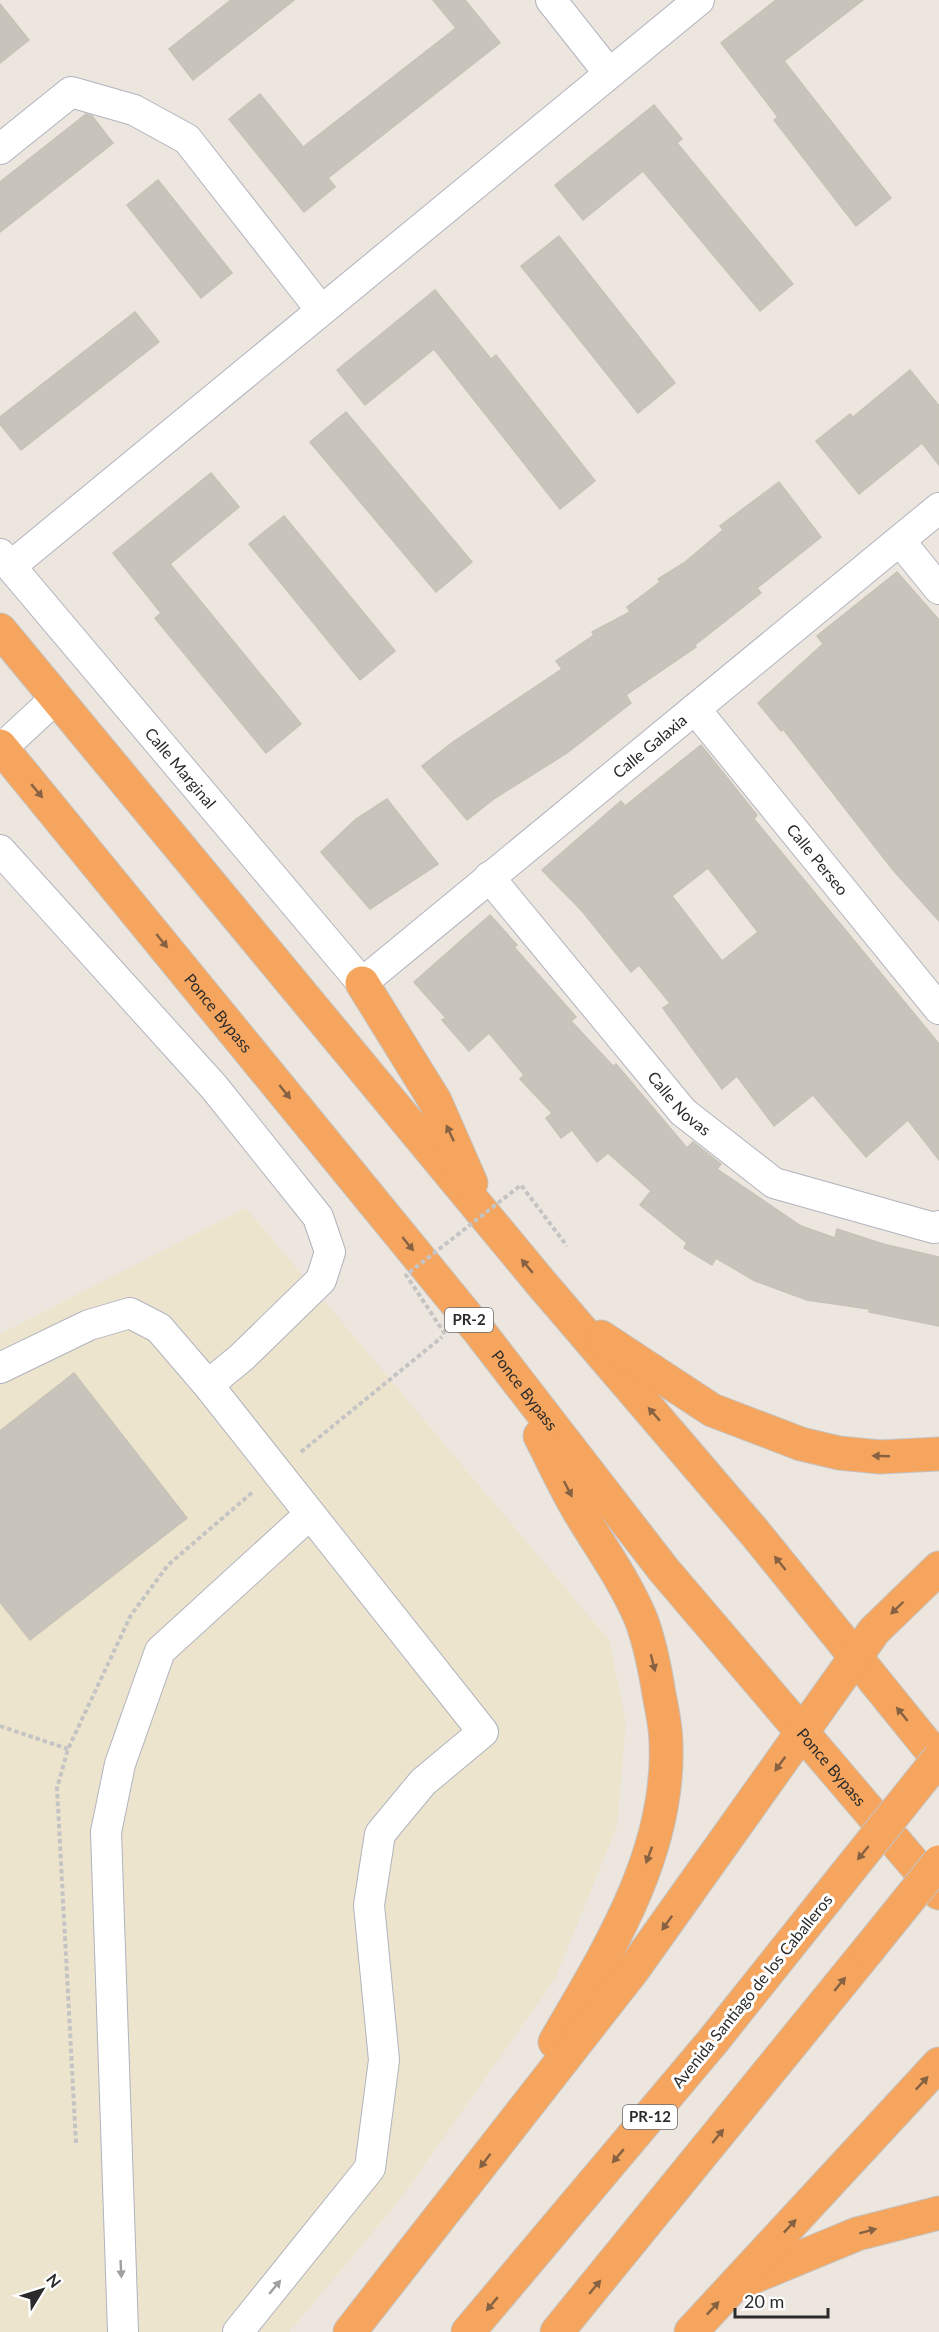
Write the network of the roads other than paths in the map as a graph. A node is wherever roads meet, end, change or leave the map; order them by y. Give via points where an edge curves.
1 (551, 0) edge
2 (699, 0) edge
3 (608, 72) junction
4 (0, 149) edge
5 (321, 310) junction
6 (939, 508) edge
7 (900, 541) junction
8 (5, 560) edge
9 (939, 589) edge
10 (0, 630) edge
11 (56, 698) junction
12 (694, 709) junction
13 (1, 748) edge
14 (0, 850) edge
15 (489, 877) junction
16 (362, 982) junction
17 (939, 1009) edge
18 (479, 1208) junction
19 (939, 1226) edge
20 (573, 1319) junction
21 (502, 1362) junction
22 (0, 1368) edge
23 (208, 1385) junction
24 (939, 1454) edge
25 (309, 1515) junction
26 (939, 1568) edge
27 (856, 1656) junction
28 (802, 1733) junction
29 (939, 1759) edge
30 (939, 1862) edge
31 (939, 1893) edge
32 (939, 2064) edge
33 (517, 2120) junction
34 (939, 2213) edge
35 (736, 2284) junction
36 (123, 2332) edge
37 (238, 2332) edge
38 (350, 2332) edge
39 (468, 2332) edge
40 (557, 2332) edge
41 (691, 2332) edge

1 - 3 street
2 - 3 street
3 - 5 street
4 - 5 street via 71,92 134,110 187,139
5 - 8 street
6 - 7 street, Calle Galaxia
7 - 9 street
7 - 12 street, Calle Galaxia
8 - 16 street, Calle Marginal
10 - 11 highway
11 - 13 street
11 - 18 highway
12 - 15 street, Calle Galaxia
12 - 17 street, Calle Perseo
13 -> 21 highway, Ponce Bypass / PR-2
14 - 23 street via 214,1087 318,1217 330,1252 321,1280
15 - 16 street, Calle Galaxia
15 - 19 street, Calle Novas via 683,1112 774,1183 934,1228
18 -> 16 highway via 466,1167 435,1101
20 -> 18 highway
24 -> 20 highway via 880,1457 839,1453 756,1428 712,1410
27 -> 20 highway
21 - 28 highway, Ponce Bypass / PR-2 via 663,1569
21 -> 33 highway via 641,1620 654,1666 666,1744 662,1799 652,1846 634,1896 598,1970 540,2068
22 - 23 street via 89,1325 130,1313 159,1329
23 - 25 street
25 -> 36 street via 160,1651 120,1764 106,1833
37 -> 25 street via 370,2168 384,2060 369,1905 380,1834 423,1782 483,1732
26 -> 27 highway via 874,1631
27 - 28 highway
29 -> 27 highway
28 - 31 highway, Ponce Bypass / PR-2
28 -> 33 highway via 633,1970
29 -> 39 highway, Avenida Santiago de los Caballeros / PR-12, bridge via 713,2041
40 -> 30 highway, bridge
35 -> 32 highway
33 -> 38 highway
35 -> 34 highway via 857,2234
41 -> 35 highway

